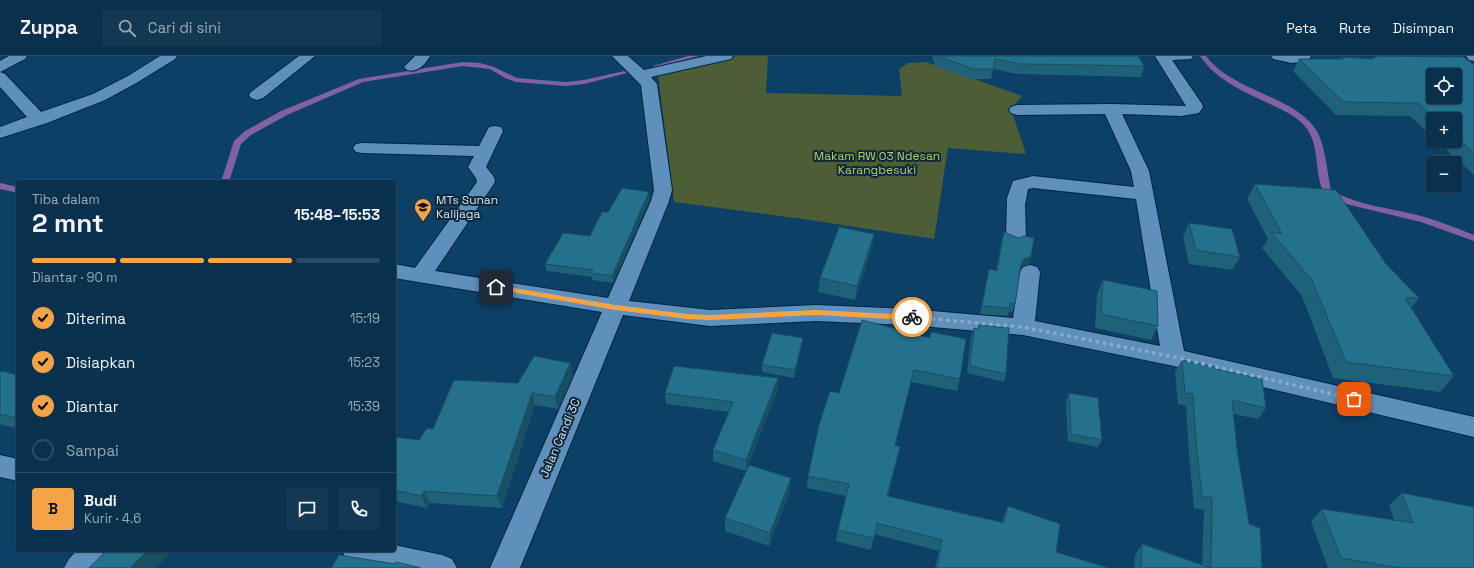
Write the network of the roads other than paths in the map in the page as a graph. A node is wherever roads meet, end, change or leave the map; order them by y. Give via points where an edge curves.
1 (20, 56) edge
2 (170, 56) edge
3 (308, 56) edge
4 (423, 56) edge
5 (619, 56) edge
6 (726, 56) edge
7 (1149, 56) edge
8 (1162, 56) edge
9 (1186, 56) edge
10 (1278, 56) edge
11 (1307, 59) edge
12 (412, 66) dead end
13 (0, 67) edge
14 (637, 71) junction
15 (0, 77) edge
16 (257, 95) dead end
17 (1111, 109) junction
18 (1018, 110) dead end
19 (41, 119) junction
20 (495, 131) dead end
21 (0, 133) edge
22 (362, 148) dead end
23 (485, 151) junction
24 (1143, 194) junction
25 (1016, 238) edge
26 (396, 271) edge
27 (1030, 272) dead end
28 (421, 275) junction
29 (616, 307) junction
30 (1023, 327) junction
31 (1174, 357) junction
32 (1474, 427) edge
33 (0, 466) edge
34 (16, 470) edge
35 (95, 552) edge
36 (366, 552) edge
37 (80, 568) edge
38 (442, 568) edge
39 (505, 568) edge

1 - 13 street
2 - 19 street via 120,87
3 - 16 street
4 - 12 street
5 - 14 street
6 - 14 street
7 - 8 street
8 - 9 street
8 - 17 street via 1194,104 1193,110
10 - 11 street
14 - 29 street, Jalan Candi 3C via 649,84 663,190
15 - 19 street via 34,115
17 - 18 street
17 - 24 street via 1140,171
19 - 21 street
20 - 23 street
22 - 23 street
23 - 28 street via 477,167 486,182
24 - 25 street via 1033,182 1020,185 1017,192
24 - 31 street
26 - 28 street
27 - 30 street
28 - 29 street
29 - 30 street via 710,318 816,313 910,317
29 - 39 street, Jalan Candi 3C
30 - 31 street
31 - 32 street
33 - 34 street
35 - 37 street
36 - 38 street

